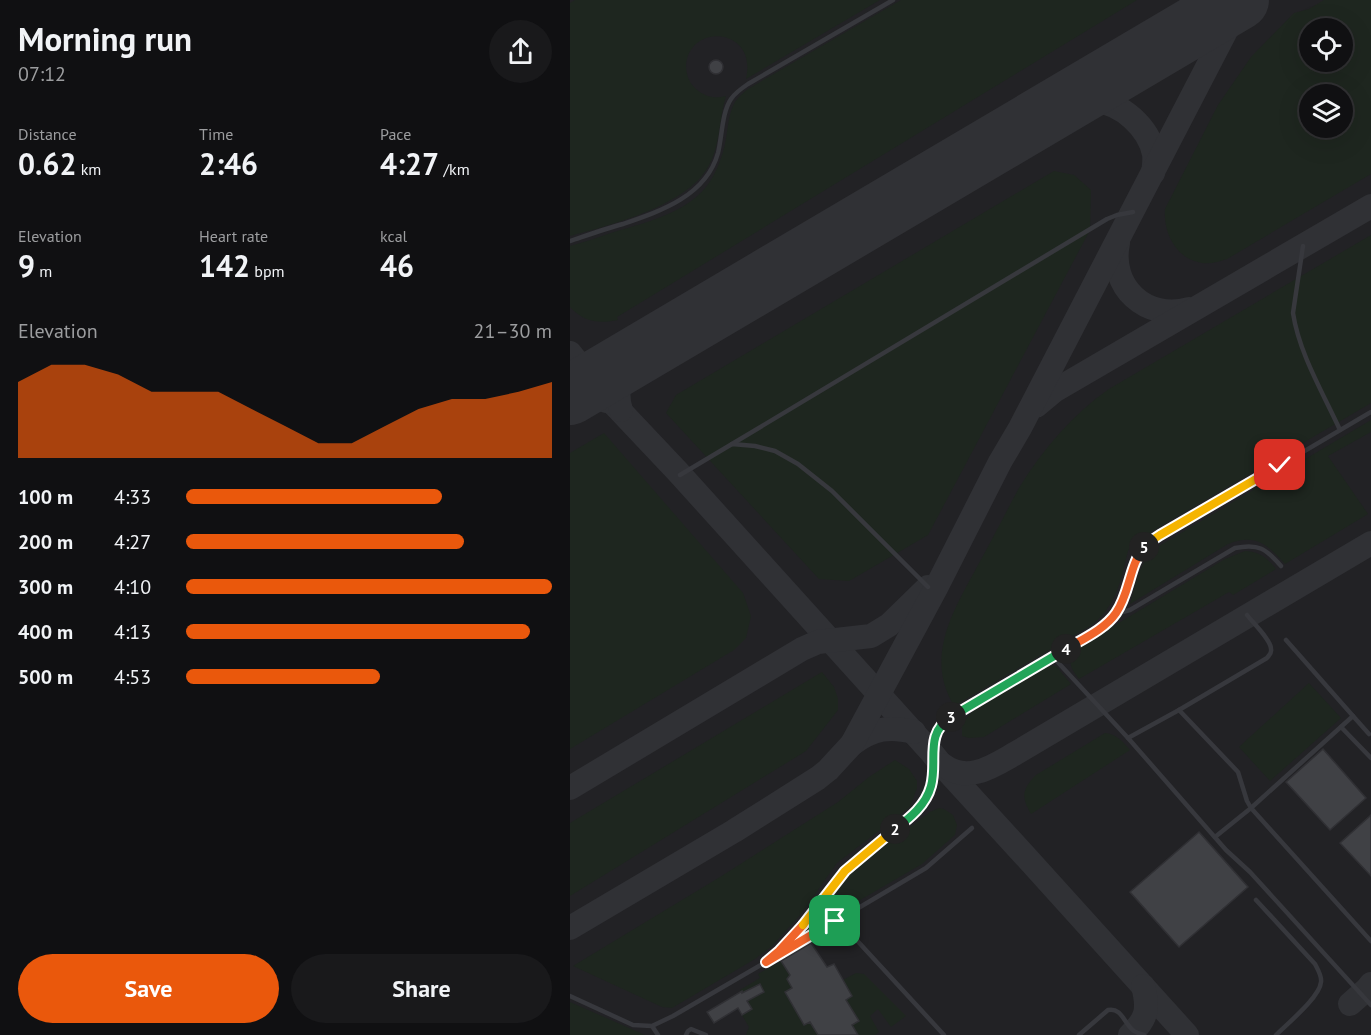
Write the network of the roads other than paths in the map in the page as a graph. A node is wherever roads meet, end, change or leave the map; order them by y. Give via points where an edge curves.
1 (893, 0) edge
2 (1133, 212) dead end
3 (570, 241) edge
4 (1303, 246) dead end
5 (1371, 412) edge
6 (1340, 430) junction
7 (732, 444) junction
8 (680, 474) dead end
9 (1281, 566) dead end
10 (928, 587) dead end
11 (1116, 614) junction
12 (1247, 615) dead end
13 (1286, 640) dead end
14 (1053, 657) junction
15 (1179, 710) junction
16 (1353, 716) junction
17 (1341, 728) junction
18 (1369, 734) dead end
19 (1128, 738) junction
20 (1371, 759) edge
21 (1251, 808) junction
22 (972, 828) dead end
23 (1215, 837) junction
24 (1256, 900) dead end
25 (835, 921) junction
26 (1371, 941) edge
27 (766, 962) junction
28 (570, 996) edge
29 (1371, 1005) edge
30 (652, 1026) junction
31 (658, 1035) edge
32 (686, 1035) edge
33 (706, 1035) edge
34 (944, 1035) edge
35 (1079, 1035) edge
36 (1144, 1035) edge
37 (1276, 1035) edge

1 - 3 lane via 738,91 729,101 714,164 688,196 660,211
2 - 7 lane via 1107,219
4 - 6 lane via 1293,313 1295,324
5 - 6 lane
6 - 11 lane via 1148,543 1137,558
7 - 8 lane
7 - 10 lane via 775,451 798,464 832,491
9 - 11 lane via 1263,549 1235,548 1131,610
11 - 14 lane
12 - 15 lane via 1270,642 1271,653
13 - 16 lane
14 - 19 lane
14 - 27 lane via 942,723 932,753 930,788 921,806 845,871 809,919
15 - 19 lane
15 - 21 lane via 1238,772
16 - 17 lane
16 - 18 lane
17 - 20 lane
17 - 21 lane
19 - 23 lane
21 - 23 lane
21 - 26 lane
22 - 25 lane via 926,868
23 - 29 lane
24 - 37 lane via 1320,973 1318,994
25 - 27 lane
25 - 34 lane
27 - 30 lane
28 - 30 lane via 633,1025
30 - 31 lane
32 - 33 lane via 691,1029
35 - 36 lane via 1112,1008 1134,1031

